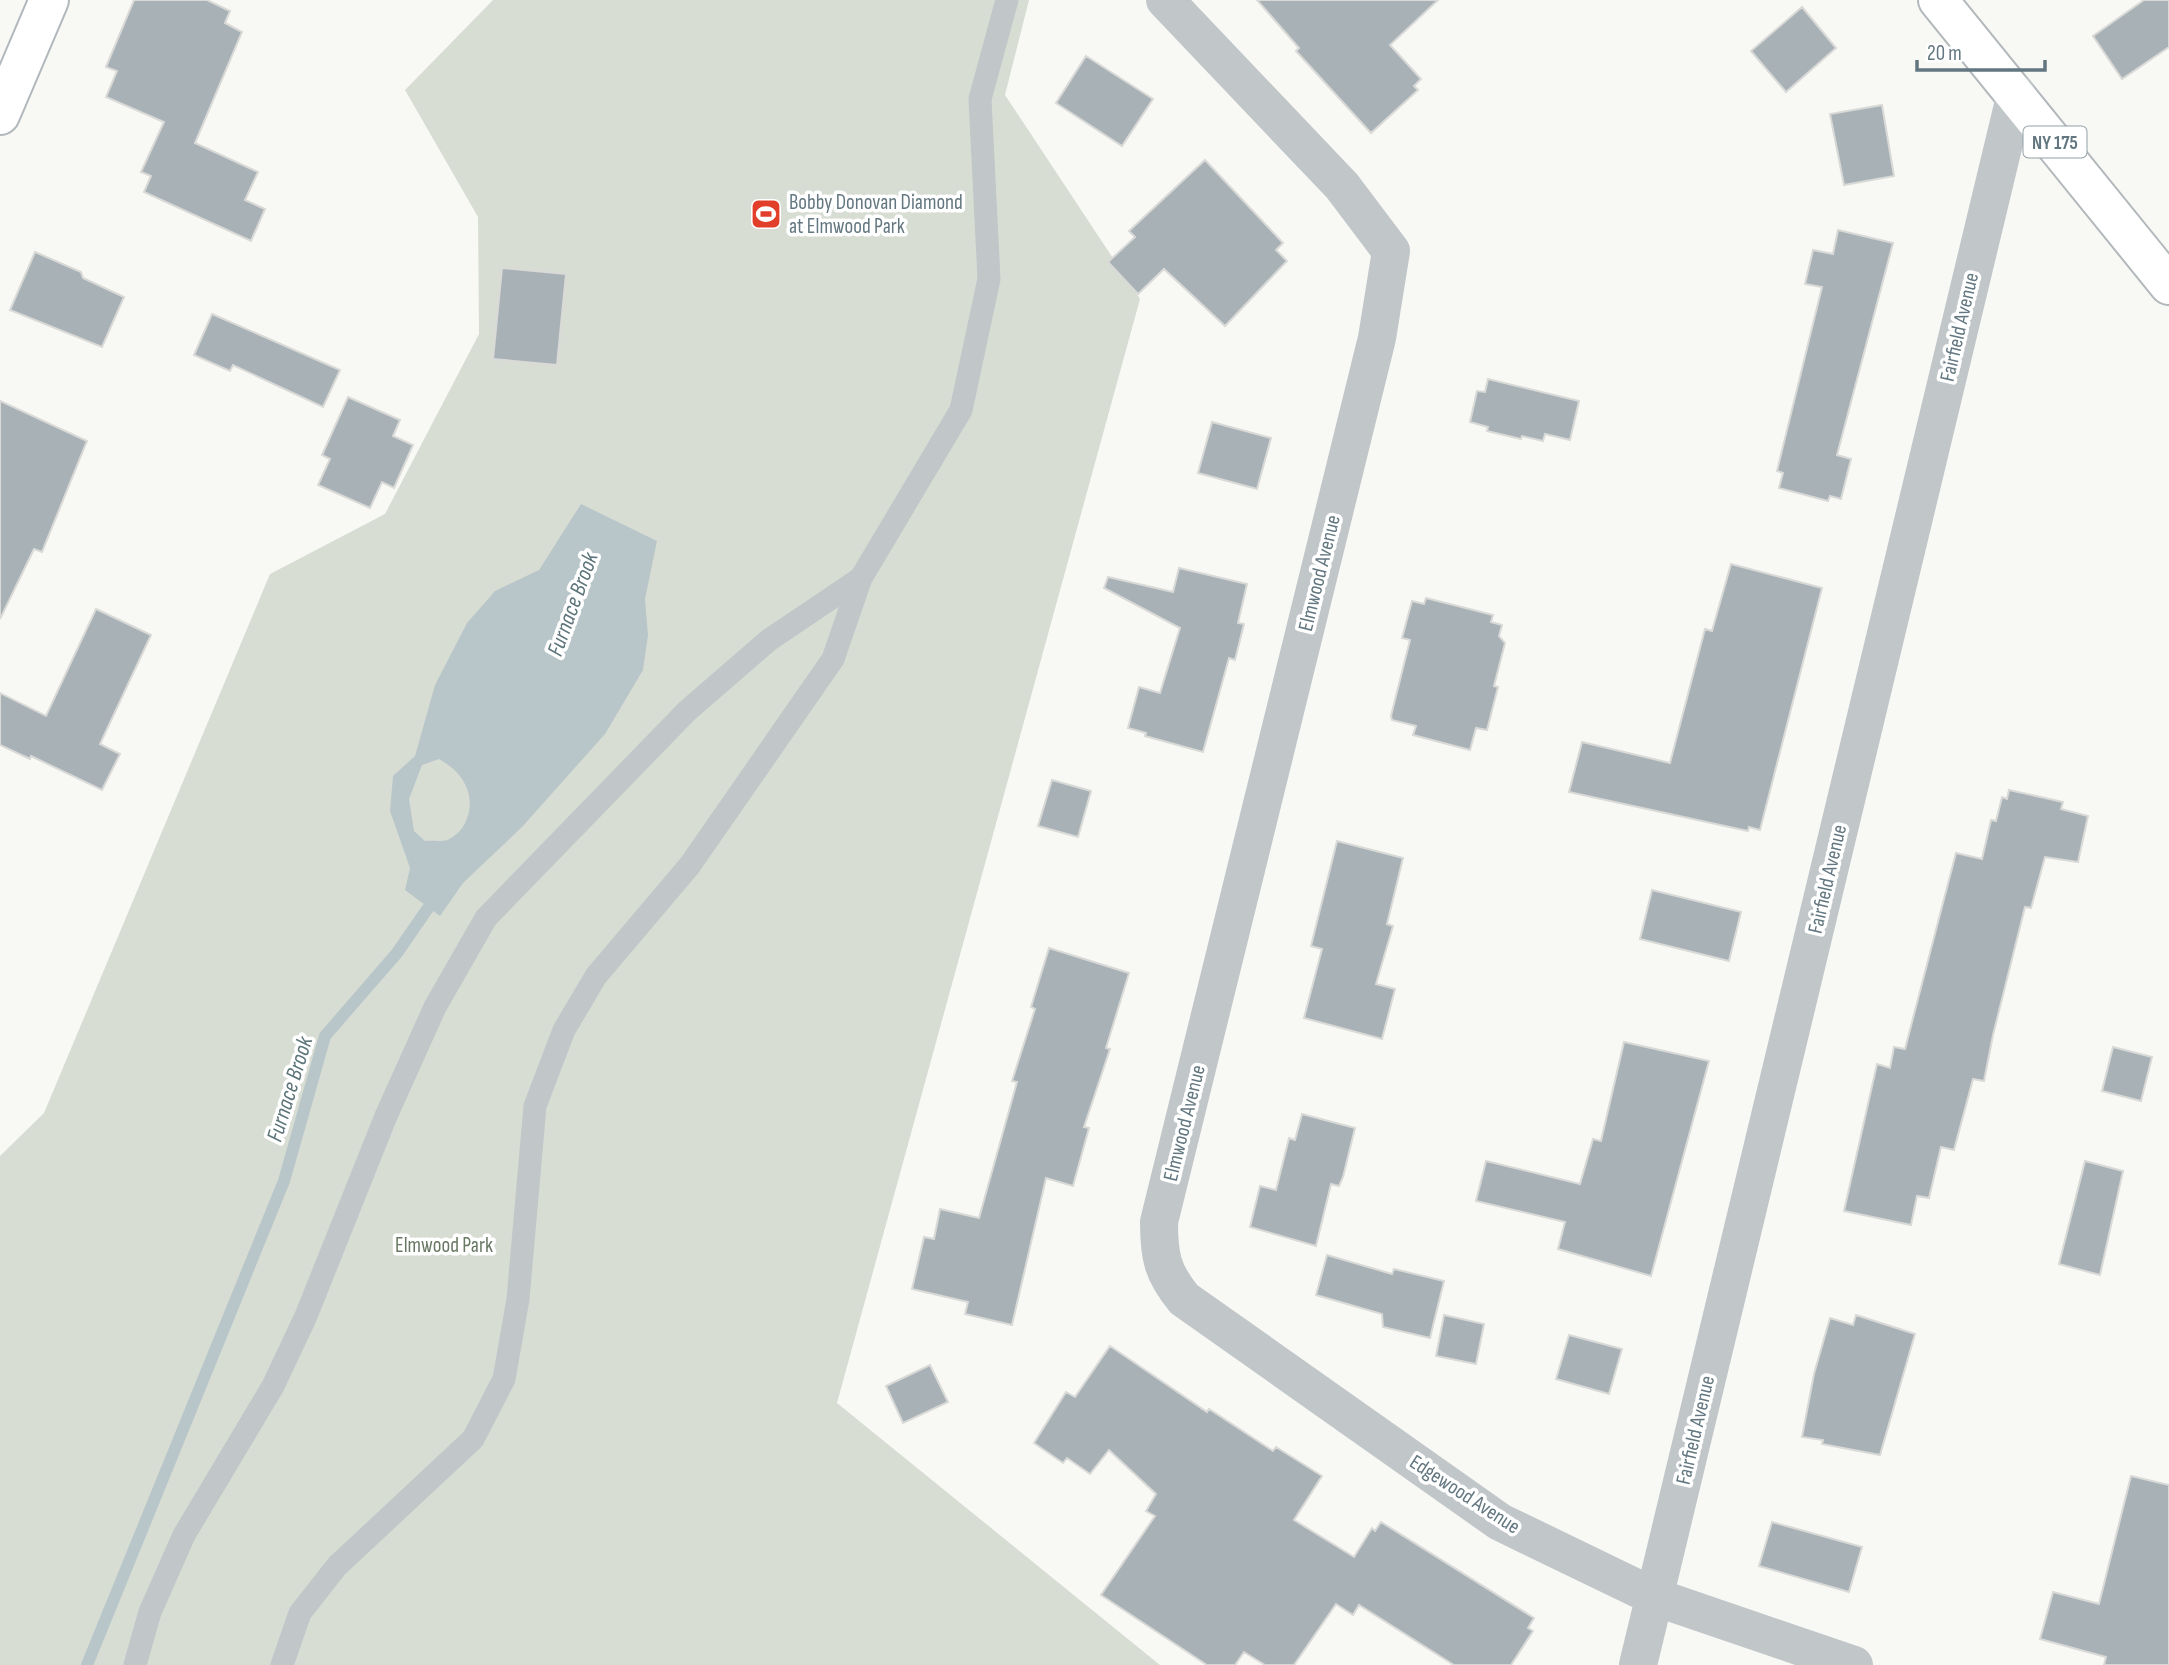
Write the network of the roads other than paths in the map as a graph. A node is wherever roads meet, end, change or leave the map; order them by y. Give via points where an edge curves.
1 (48, 0) edge
2 (1007, 0) edge
3 (1165, 0) edge
4 (1938, 0) edge
5 (2016, 93) junction
6 (0, 115) edge
7 (2169, 285) edge
8 (861, 578) junction
9 (1159, 1222) joint
10 (1655, 1597) junction
11 (135, 1665) edge
12 (282, 1665) edge
13 (1638, 1665) edge
14 (1854, 1665) edge

1 - 6 main road
2 - 8 lane via 980,99 989,279 961,410
3 - 9 street, Elmwood Avenue via 1342,186 1391,251 1377,338
4 - 5 main road, NY 175
5 - 7 main road, NY 175
5 - 10 street, Fairfield Avenue
8 - 11 lane via 769,640 687,711 486,918 435,1007 279,1373 184,1535 150,1612
8 - 12 lane via 833,659 690,865 596,976 564,1030 535,1106 518,1299 504,1379 473,1439 337,1566 300,1613
9 - 10 street, Edgewood Avenue via 1159,1254 1184,1299 1500,1521
10 - 13 street, Fairfield Avenue
10 - 14 street, Edgewood Avenue

